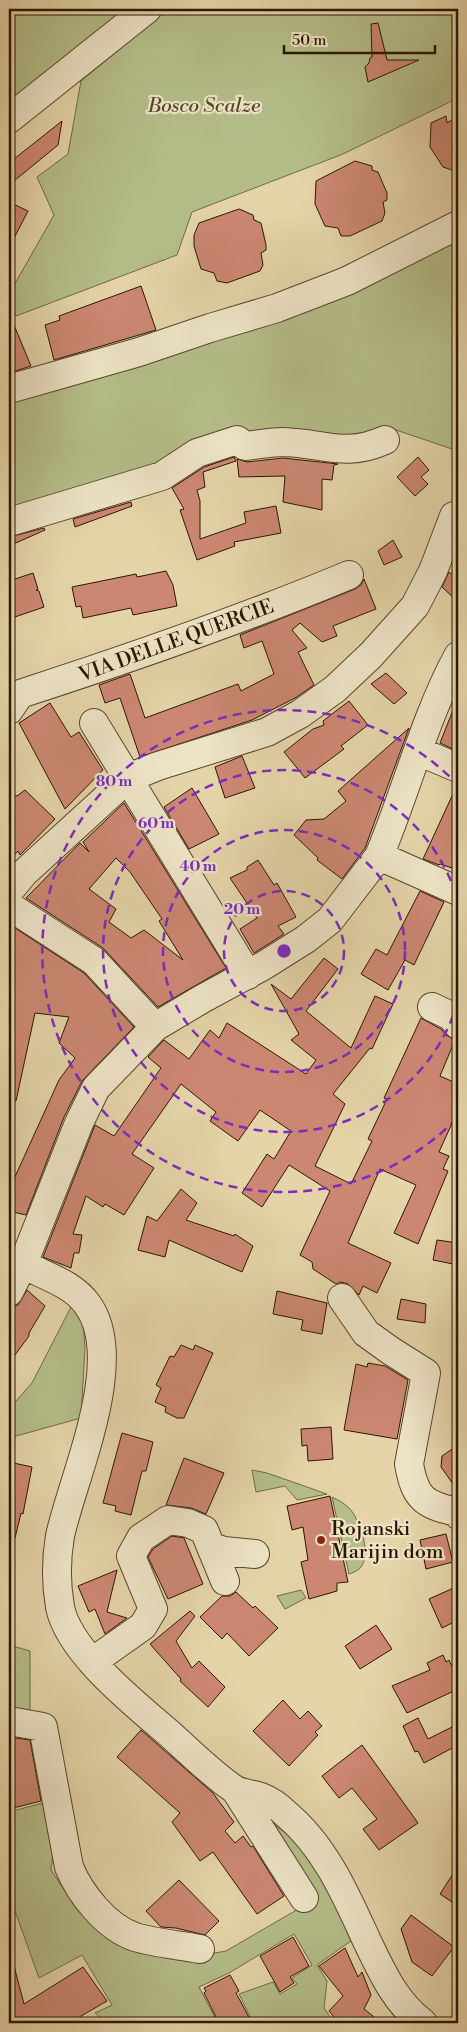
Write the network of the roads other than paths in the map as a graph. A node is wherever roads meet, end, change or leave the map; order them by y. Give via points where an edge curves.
1 (147, 9) edge
2 (9, 119) edge
3 (458, 225) edge
4 (9, 389) edge
5 (386, 440) dead end
6 (454, 516) dead end
7 (9, 522) edge
8 (349, 575) dead end
9 (458, 656) edge
10 (9, 710) edge
11 (94, 723) dead end
12 (418, 751) junction
13 (458, 768) edge
14 (128, 778) junction
15 (379, 856) junction
16 (9, 891) edge
17 (458, 891) edge
18 (9, 906) edge
19 (248, 975) junction
20 (432, 1007) dead end
21 (458, 1025) edge
22 (156, 1027) junction
23 (23, 1264) junction
24 (9, 1292) edge
25 (342, 1298) dead end
26 (458, 1515) edge
27 (212, 1547) junction
28 (256, 1554) dead end
29 (225, 1581) dead end
30 (92, 1662) junction
31 (9, 1721) edge
32 (236, 1791) junction
33 (304, 1898) dead end
34 (200, 1949) dead end
35 (423, 2023) edge

1 - 2 street
3 - 4 street via 348,281 277,308
5 - 7 street via 356,449 337,449 282,442 245,446 237,440 197,453 162,476
6 - 14 street via 433,571 415,606 335,689 267,732
8 - 10 street, VIA DELLE QUERCIE via 197,634 20,694
9 - 12 street
11 - 14 street
12 - 13 street
12 - 15 street
14 - 16 street via 24,873
14 - 19 street
15 - 17 street
15 - 19 street via 330,920
18 - 22 street via 94,962
19 - 22 street
20 - 21 street via 451,1016
22 - 23 street via 96,1088 78,1123
23 - 24 street
23 - 30 street via 73,1290 87,1303 96,1319 100,1338 99,1391 86,1454 60,1536 56,1578 61,1610 73,1637
25 - 26 street via 366,1333 426,1373 409,1464 412,1479 423,1500
27 - 28 street
27 - 29 street
27 - 30 street via 204,1530 168,1520 141,1538 131,1556 153,1609 143,1626
30 - 32 street
31 - 34 street via 43,1727 69,1867 76,1883 101,1914 134,1937
32 - 33 street
32 - 35 street via 263,1798 284,1811 307,1834 347,1898 389,1987 410,2013

